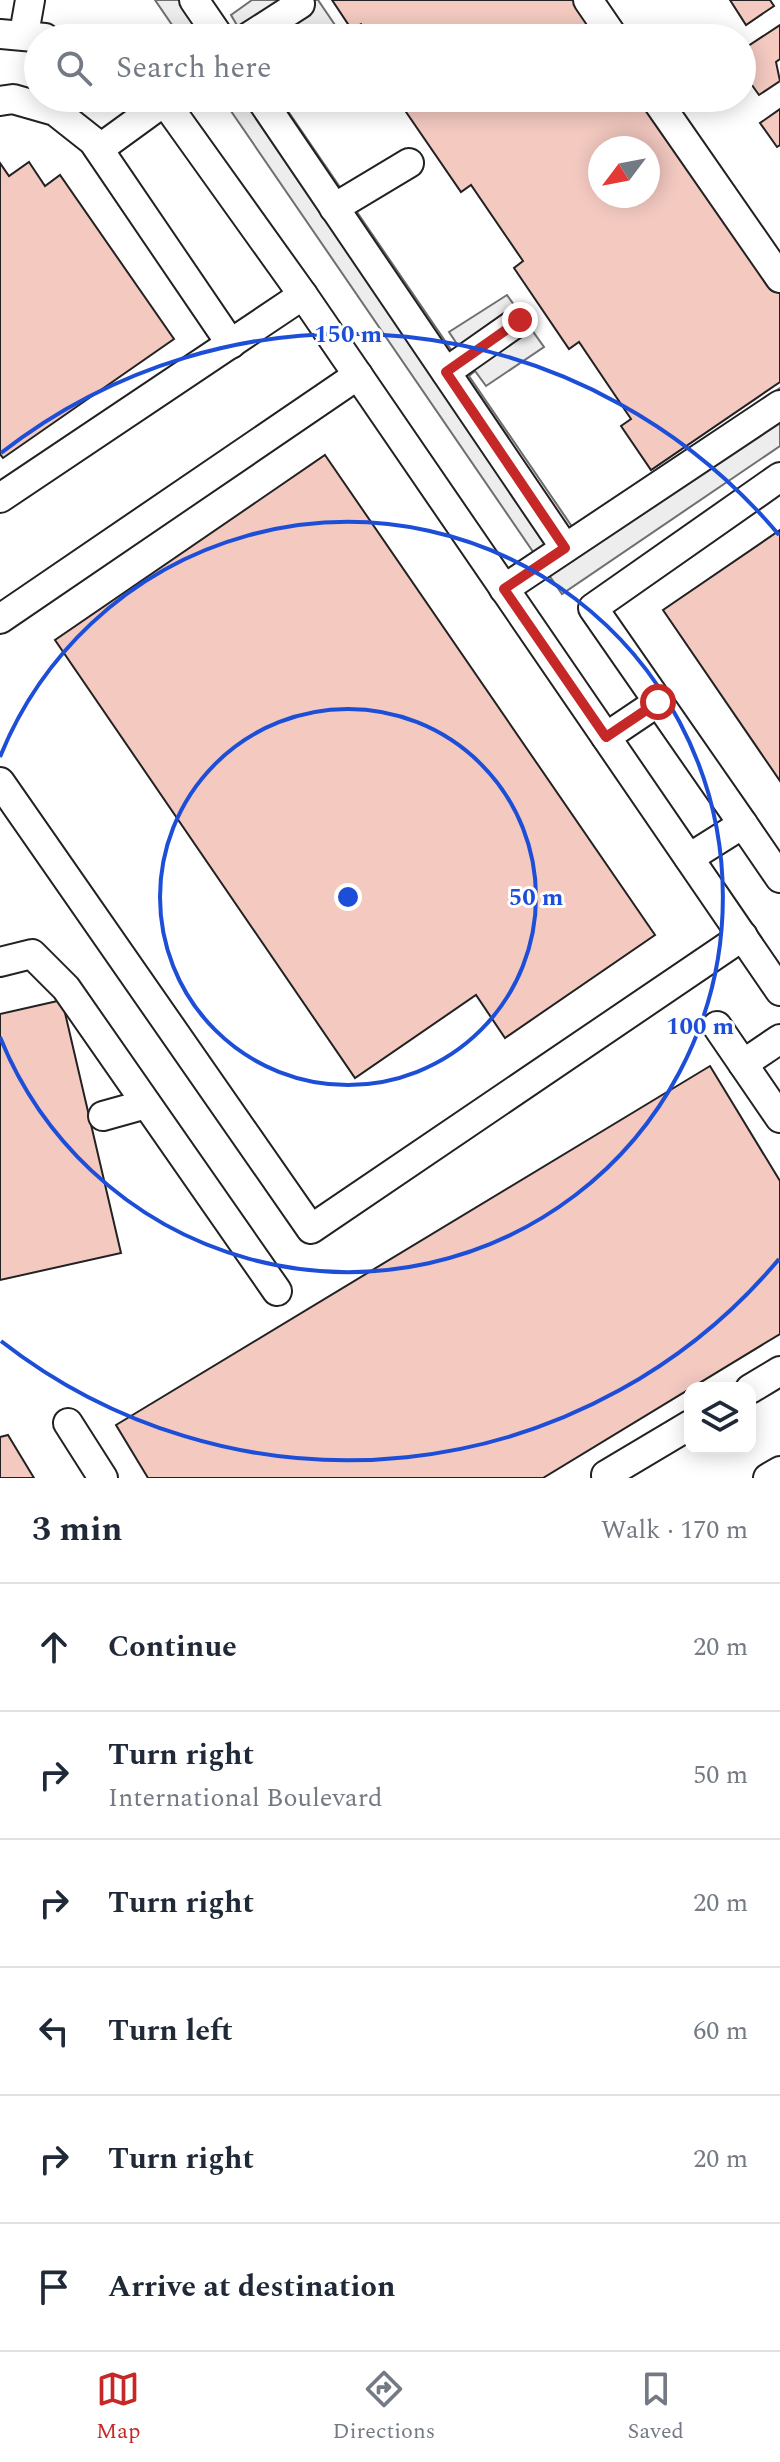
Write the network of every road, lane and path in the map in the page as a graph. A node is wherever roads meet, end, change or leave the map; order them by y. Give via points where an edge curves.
1 (30, 0) edge
2 (194, 0) edge
3 (588, 0) edge
4 (300, 4) dead end
5 (25, 24) edge
6 (210, 24) edge
7 (269, 24) edge
8 (604, 24) edge
9 (0, 101) edge
10 (24, 102) edge
11 (56, 112) edge
12 (147, 112) edge
13 (172, 112) edge
14 (269, 112) edge
15 (665, 112) edge
16 (99, 149) junction
17 (409, 163) dead end
18 (334, 208) junction
19 (780, 278) edge
20 (303, 295) junction
21 (520, 320) dead end
22 (231, 344) junction
23 (446, 372) junction
24 (358, 375) junction
25 (780, 405) edge
26 (780, 477) edge
27 (0, 498) edge
28 (565, 548) junction
29 (504, 589) junction
30 (0, 619) edge
31 (658, 702) junction
32 (606, 737) junction
33 (0, 782) edge
34 (743, 824) junction
35 (689, 858) junction
36 (780, 878) edge
37 (743, 936) junction
38 (0, 962) edge
39 (780, 991) edge
40 (717, 1026) dead end
41 (780, 1039) edge
42 (743, 1064) junction
43 (146, 1104) junction
44 (103, 1116) dead end
45 (780, 1118) edge
46 (277, 1291) dead end
47 (780, 1371) edge
48 (756, 1385) edge
49 (68, 1423) dead end
50 (684, 1429) edge
51 (780, 1471) edge
52 (605, 1477) edge
53 (103, 1478) edge
54 (768, 1478) edge

1 - 5 street
2 - 6 street
3 - 8 street
4 - 7 street
9 - 10 street
11 - 16 street
12 - 16 street
13 - 20 street
14 - 18 street
15 - 19 street
16 - 22 street
17 - 18 street
18 - 23 street
20 - 22 street
20 - 24 street
21 - 23 street
22 - 27 street
23 - 28 street
24 - 29 street
24 - 30 street
25 - 28 street
26 - 31 street via 593,608
28 - 29 street
29 - 32 street
31 - 32 street
31 - 34 street
32 - 35 street
33 - 37 street via 311,1229
34 - 35 street
34 - 36 street
35 - 37 street
37 - 39 street
38 - 43 street via 32,954 66,988
40 - 42 street
41 - 42 street
42 - 45 street
43 - 44 street
43 - 46 street
47 - 48 street
49 - 53 street
50 - 52 street
51 - 54 street

